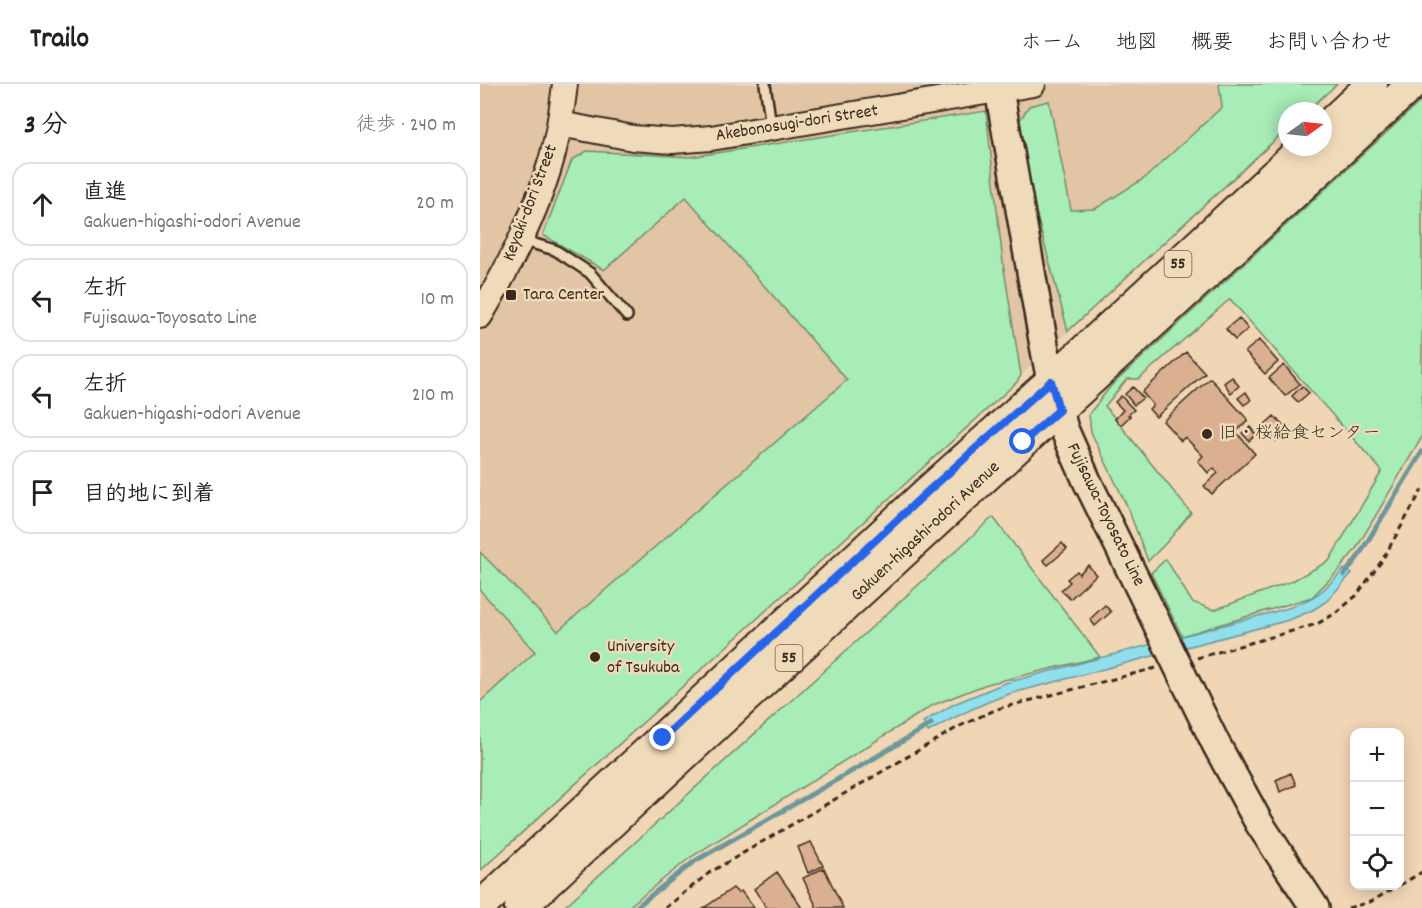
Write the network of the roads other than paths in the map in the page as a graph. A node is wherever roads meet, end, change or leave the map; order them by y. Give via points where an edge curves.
1 (565, 84) edge
2 (765, 84) edge
3 (1033, 84) edge
4 (1372, 84) edge
5 (1413, 84) edge
6 (998, 87) edge
7 (1332, 122) edge
8 (560, 124) junction
9 (771, 128) junction
10 (1294, 156) edge
11 (521, 240) junction
12 (480, 316) edge
13 (627, 316) dead end
14 (1051, 381) junction
15 (1059, 410) junction
16 (480, 907) edge
17 (520, 908) edge
18 (1315, 908) edge

1 - 8 street, Keyaki-dori Street
2 - 9 lane
3 - 6 street, Akebonosugi-dori Street
4 - 7 main road
5 - 15 main road, Gakuen-higashi-odori Avenue / 55
6 - 9 street, Akebonosugi-dori Street
6 - 14 main road, Fujisawa-Toyosato Line
8 - 9 street, Akebonosugi-dori Street via 672,141
8 - 11 street, Keyaki-dori Street via 551,162
10 - 14 main road, Gakuen-higashi-odori Avenue / 55
11 - 12 street, Keyaki-dori Street
11 - 13 lane via 555,250 590,273
14 - 15 main road, Fujisawa-Toyosato Line
14 - 16 main road, Gakuen-higashi-odori Avenue / 55
15 - 17 main road, Gakuen-higashi-odori Avenue / 55
15 - 18 main road, Fujisawa-Toyosato Line via 1087,481 1216,744 1259,823

